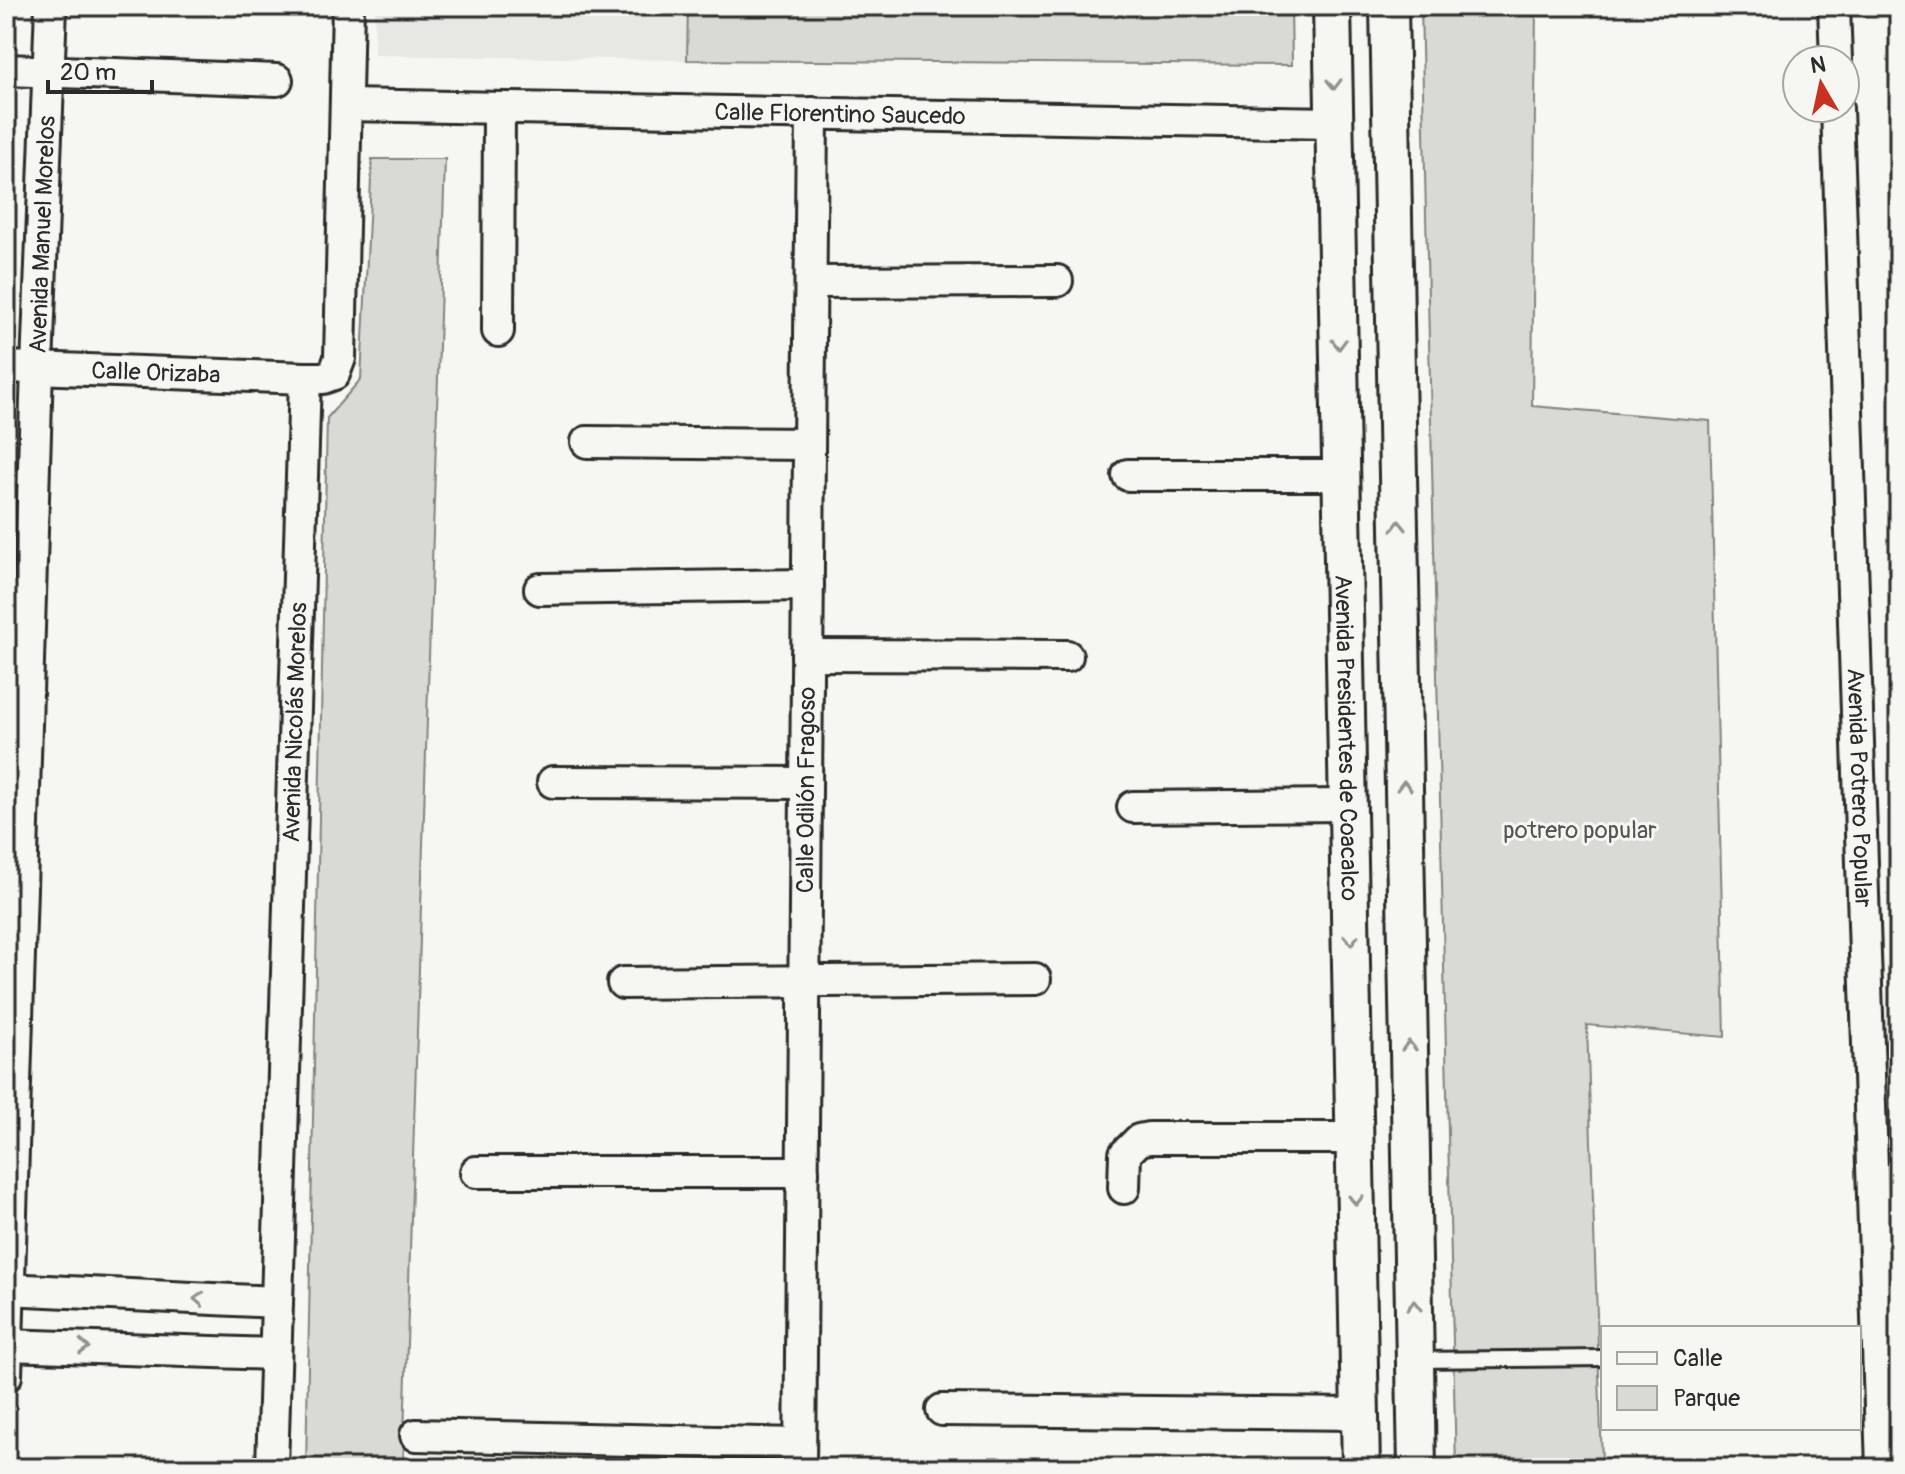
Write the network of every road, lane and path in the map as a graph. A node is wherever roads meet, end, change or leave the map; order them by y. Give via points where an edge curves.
1 (51, 6) edge
2 (348, 6) edge
3 (1332, 6) edge
4 (1389, 6) edge
5 (1834, 6) edge
6 (1835, 44) edge
7 (6, 70) edge
8 (49, 73) junction
9 (277, 80) dead end
10 (346, 105) junction
11 (499, 108) junction
12 (812, 113) junction
13 (1335, 123) junction
14 (1838, 124) edge
15 (1057, 281) dead end
16 (811, 282) junction
17 (498, 331) dead end
18 (6, 367) edge
19 (37, 368) junction
20 (305, 378) junction
21 (587, 442) dead end
22 (809, 444) junction
23 (1128, 475) dead end
24 (1342, 475) junction
25 (808, 585) junction
26 (1401, 588) junction
27 (540, 589) dead end
28 (1344, 591) junction
29 (807, 655) junction
30 (1067, 656) dead end
31 (553, 782) dead end
32 (806, 783) junction
33 (1348, 805) junction
34 (1133, 807) dead end
35 (1035, 979) dead end
36 (805, 980) junction
37 (623, 983) dead end
38 (1355, 1138) junction
39 (476, 1172) dead end
40 (803, 1172) junction
41 (1124, 1188) dead end
42 (7, 1289) edge
43 (277, 1302) junction
44 (6, 1345) edge
45 (275, 1354) junction
46 (1601, 1358) edge
47 (1415, 1360) junction
48 (6, 1376) edge
49 (942, 1410) dead end
50 (1360, 1414) junction
51 (416, 1435) dead end
52 (800, 1456) edge
53 (272, 1468) edge
54 (1361, 1468) edge
55 (1417, 1468) edge
56 (1882, 1468) edge

1 - 8 street, Avenida Manuel Morelos
2 - 10 street
3 -> 13 street, Avenida Presidentes de Coacalco
26 -> 4 street
5 - 6 street
7 - 8 street
8 - 9 street
8 - 19 street, Avenida Manuel Morelos
10 - 11 street, Calle Florentino Saucedo
10 - 20 street via 340,364 330,377
11 - 12 street, Calle Florentino Saucedo
11 - 17 street
12 - 13 street, Calle Florentino Saucedo
12 - 16 street, Calle Odilón Fragoso
13 -> 24 street, Avenida Presidentes de Coacalco
14 - 56 street, Avenida Potrero Popular
15 - 16 street
16 - 22 street, Calle Odilón Fragoso
18 - 19 street, Calle Orizaba
19 - 20 street, Calle Orizaba
19 - 42 street, Avenida Manuel Morelos
20 - 43 street, Avenida Nicolás Morelos
21 - 22 street
22 - 25 street, Calle Odilón Fragoso
23 - 24 street
24 - 28 street, Avenida Presidentes de Coacalco
25 - 27 street
25 - 29 street, Calle Odilón Fragoso
26 - 28 street
47 -> 26 street
28 - 33 street, Avenida Presidentes de Coacalco
29 - 30 street
29 - 32 street, Calle Odilón Fragoso
31 - 32 street
32 - 36 street, Calle Odilón Fragoso
33 - 34 street
33 -> 38 street, Avenida Presidentes de Coacalco
35 - 36 street
36 - 37 street
36 - 40 street, Calle Odilón Fragoso
38 - 41 street via 1139,1140 1125,1154
38 -> 50 street, Avenida Presidentes de Coacalco
39 - 40 street
40 - 52 street, Calle Odilón Fragoso
43 -> 42 street
42 - 44 street, Avenida Manuel Morelos
43 - 45 street, Avenida Nicolás Morelos
44 -> 45 street
44 - 48 street, Avenida Manuel Morelos
45 - 53 street, Avenida Nicolás Morelos
46 - 47 lane
47 - 55 street
49 - 50 street
50 - 54 street, Avenida Presidentes de Coacalco
51 - 52 street

